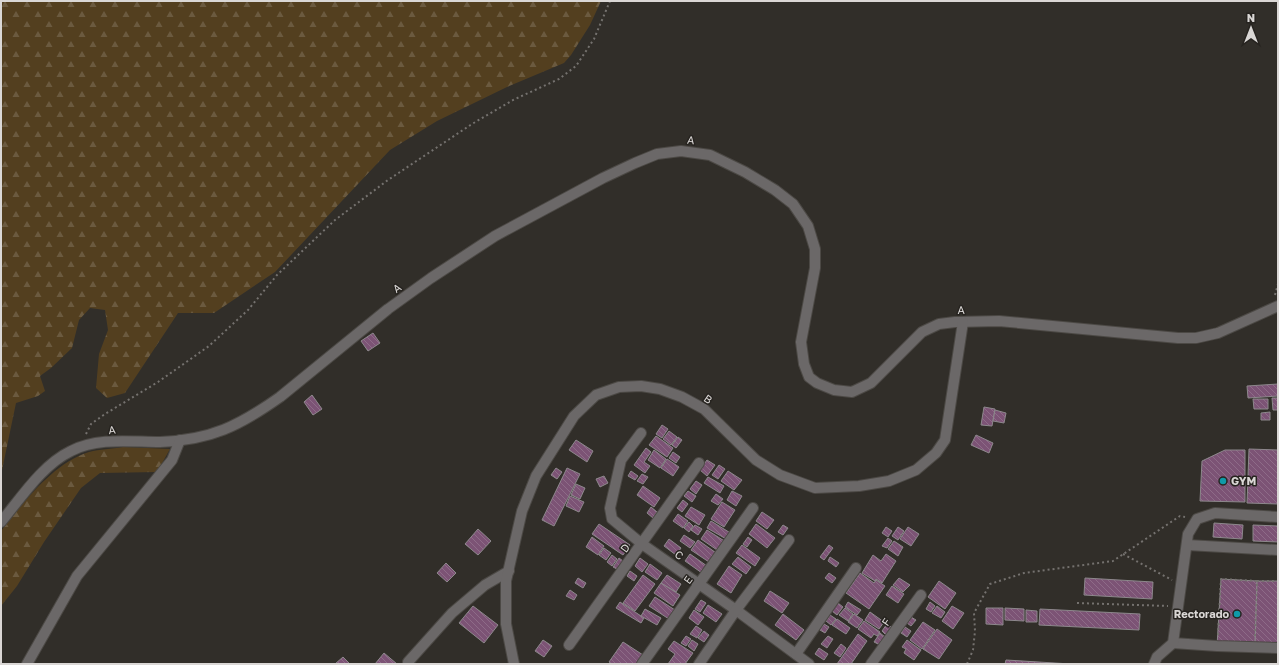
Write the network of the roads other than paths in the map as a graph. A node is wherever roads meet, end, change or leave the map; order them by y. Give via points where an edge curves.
1 (1278, 306) edge
2 (963, 322) junction
3 (641, 433) dead end
4 (180, 440) junction
5 (699, 463) dead end
6 (753, 508) dead end
7 (1278, 517) edge
8 (1, 522) edge
9 (789, 540) dead end
10 (642, 544) junction
11 (1187, 545) junction
12 (1278, 550) edge
13 (856, 568) dead end
14 (509, 571) junction
15 (700, 584) junction
16 (921, 595) dead end
17 (736, 610) junction
18 (1172, 643) junction
19 (569, 645) dead end
20 (1278, 648) edge
21 (796, 654) junction
22 (408, 662) dead end
23 (26, 664) edge
24 (514, 664) edge
25 (642, 664) edge
26 (698, 664) edge
27 (809, 664) edge
28 (871, 664) edge
29 (1154, 664) edge

1 - 2 street, A via 1218,333 1196,338 999,321
2 - 4 street, A via 940,324 922,332 871,383 852,392 834,390 817,383 809,377 801,342 816,250 808,226 793,204 745,172 710,155 681,151 657,154 628,166 495,236 388,309 280,397 236,425 206,436
2 - 14 street, B via 945,440 936,453 916,470 889,481 859,486 815,488 780,475 756,460 704,409 682,397 660,389 641,386 619,387 596,395 574,416 536,476 522,511
3 - 10 street, C via 622,460 610,508 612,518
4 - 8 street, A via 123,441 87,445 71,451 39,475
4 - 23 street via 172,460 77,576
5 - 10 street, D
6 - 15 street, E
7 - 11 street via 1215,513 1197,519 1188,534
9 - 17 street
10 - 15 street, C
10 - 19 street, D
11 - 12 street
11 - 18 street
13 - 21 street
14 - 22 street via 485,585 452,613
14 - 24 street, B via 506,581 506,624
15 - 17 street, C
15 - 25 street, E
16 - 28 street, F
17 - 21 street, C
17 - 26 street
18 - 20 street
18 - 29 street via 1157,657
21 - 27 street, C

